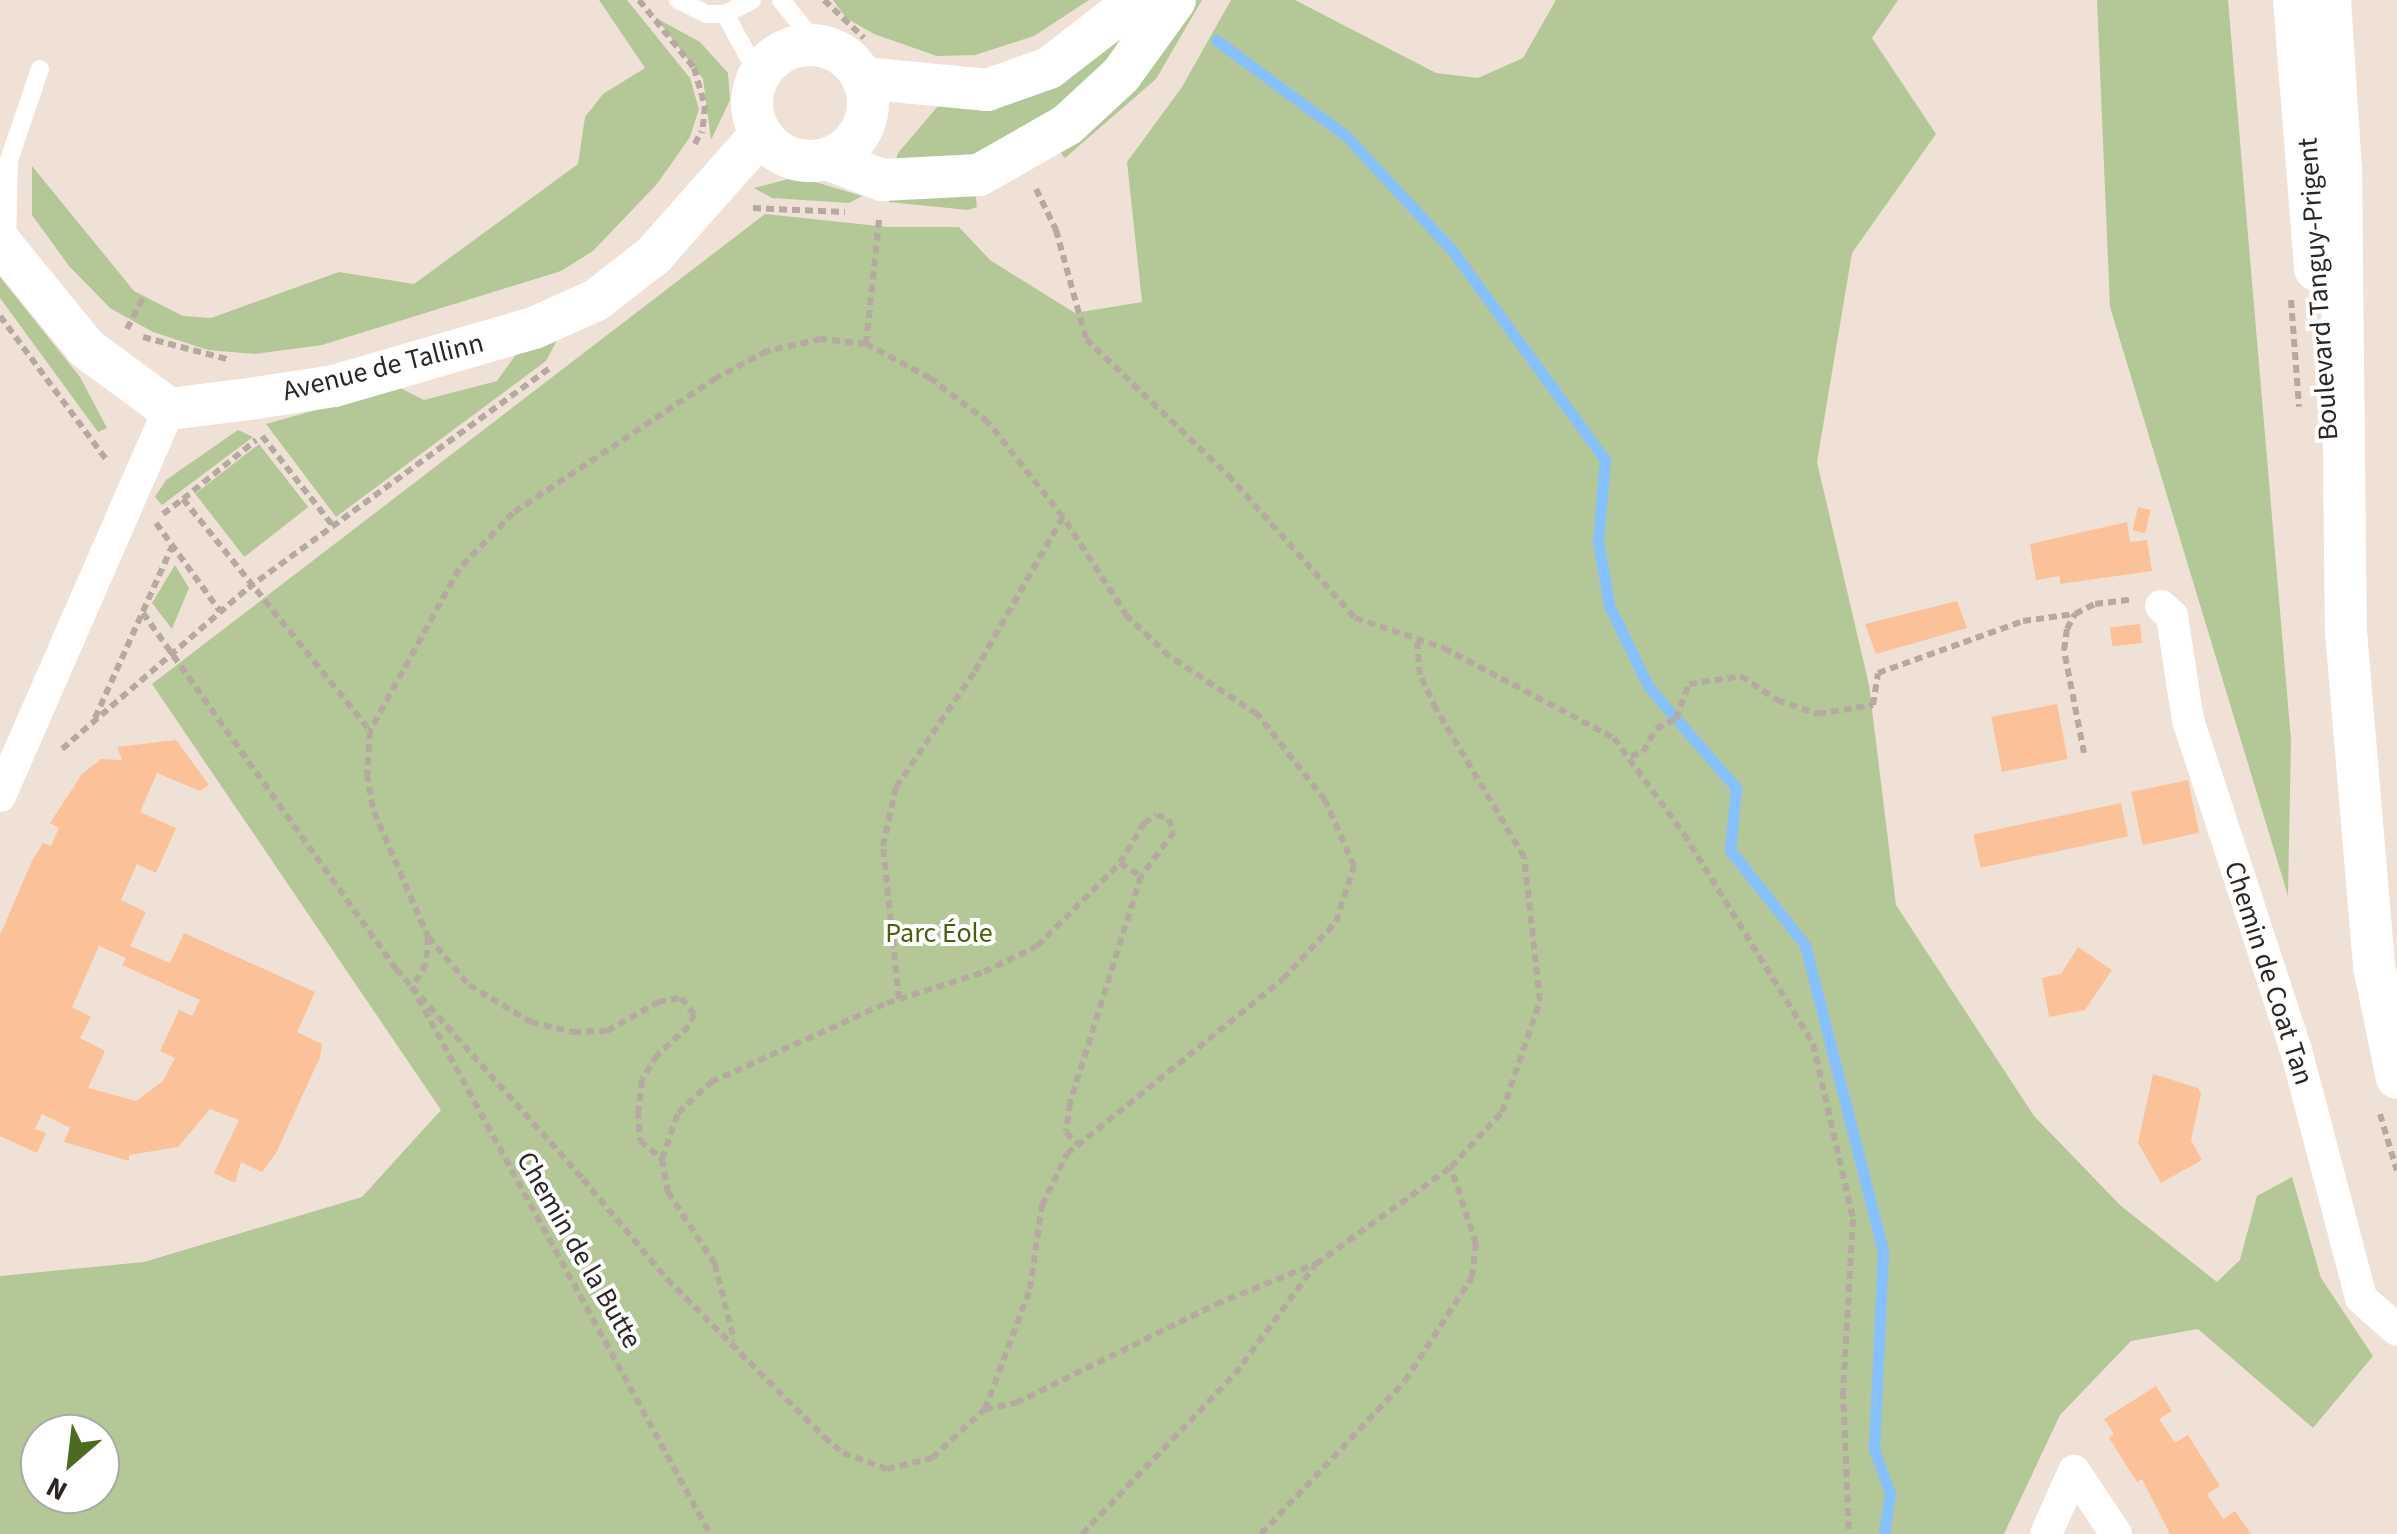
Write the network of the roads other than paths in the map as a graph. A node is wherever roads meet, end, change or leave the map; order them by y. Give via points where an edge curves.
1 (678, 0) edge
2 (752, 0) edge
3 (781, 0) edge
4 (1137, 0) edge
5 (1175, 0) edge
6 (2294, 0) edge
7 (2330, 0) edge
8 (724, 14) junction
9 (818, 46) junction
10 (872, 61) junction
11 (40, 69) dead end
12 (759, 76) junction
13 (761, 134) junction
14 (828, 159) junction
15 (4, 246) edge
16 (169, 409) junction
17 (2343, 578) junction
18 (2161, 606) road end
19 (0, 796) edge
20 (2397, 1078) edge
21 (2397, 1330) edge
22 (2046, 1534) edge
23 (2116, 1534) edge

1 - 8 lane via 706,14
2 - 8 lane
3 - 9 lane
4 - 10 street via 1049,68 987,90
5 - 14 street via 1121,75 1040,146 979,174 933,182 882,180
6 - 17 street, Boulevard Tanguy-Prigent
7 - 17 street, Boulevard Tanguy-Prigent via 2340,170
8 - 12 lane
9 - 10 street via 852,62
9 - 12 street via 784,52
10 - 14 street via 867,118 846,150
11 - 15 lane via 9,160
12 - 13 street via 753,95
13 - 14 street via 790,158
13 - 16 street, Avenue de Tallinn via 653,256 596,300 480,344 334,386 259,418
15 - 16 street via 86,348
16 - 19 street
17 - 20 street, Boulevard Tanguy-Prigent via 2372,947
18 - 21 street, Chemin de Coat Tan via 2172,616 2188,720 2296,1050 2361,1298
22 - 23 street via 2074,1471

